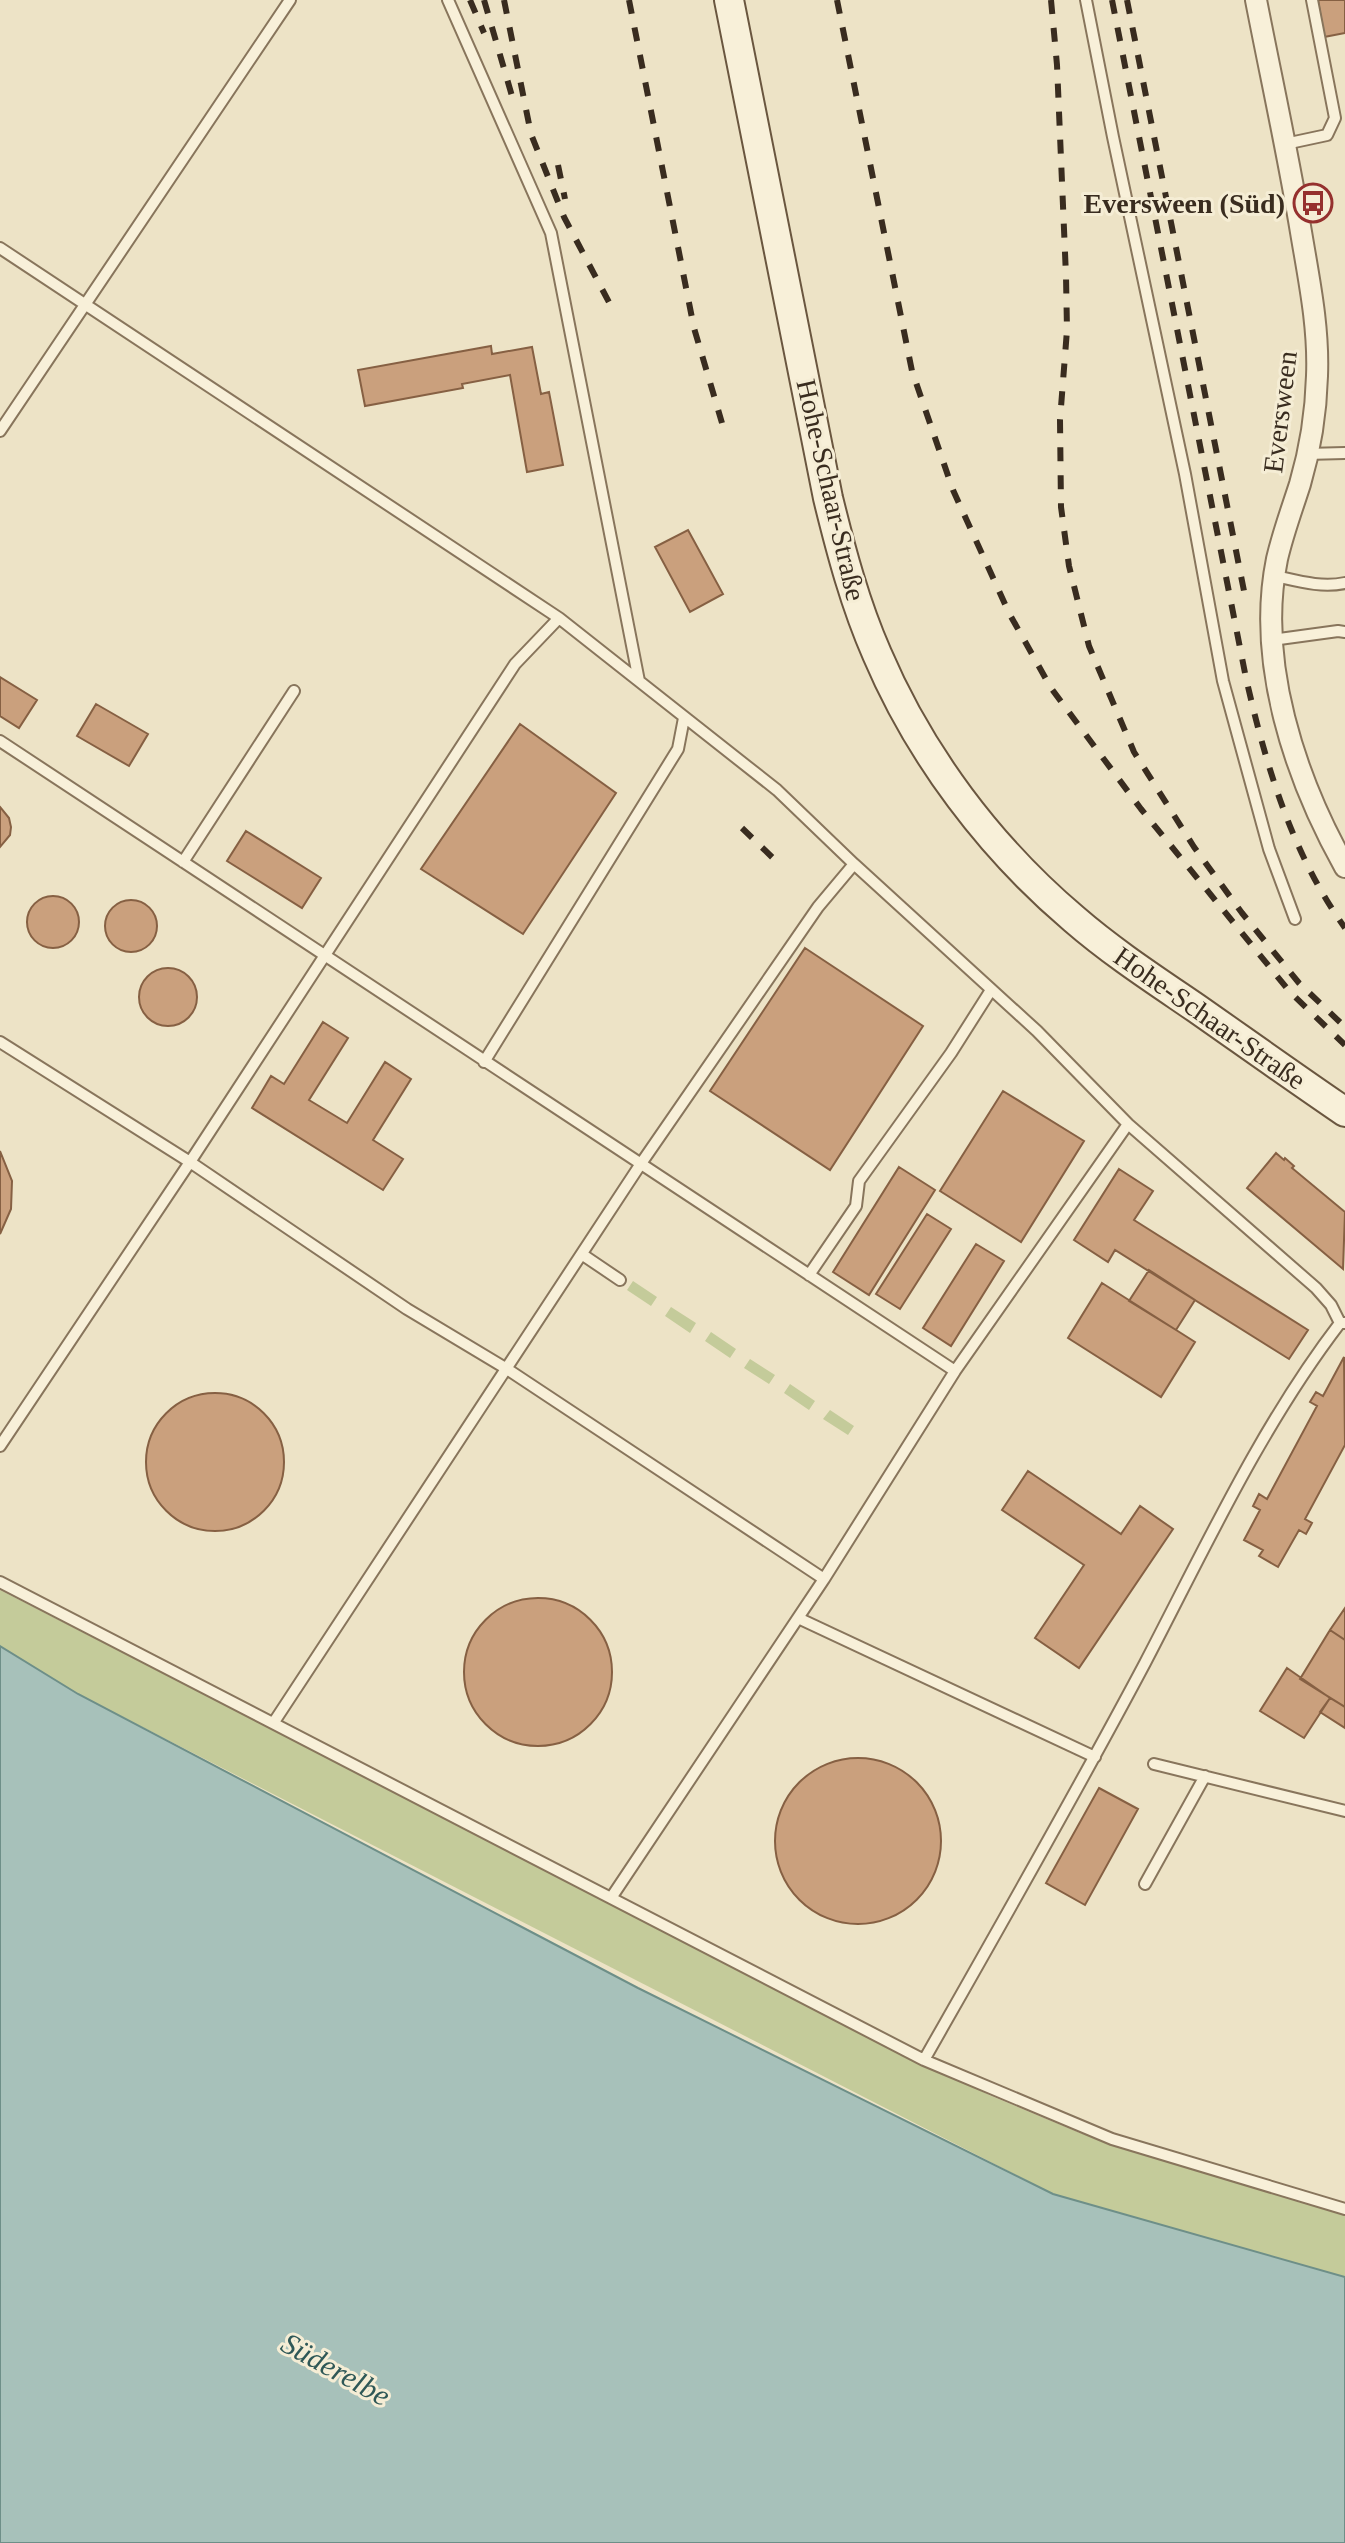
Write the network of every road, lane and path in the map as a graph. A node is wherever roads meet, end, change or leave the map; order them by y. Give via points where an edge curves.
1 (290, 0) edge
2 (448, 0) edge
3 (729, 0) edge
4 (1086, 0) edge
5 (1256, 0) edge
6 (1312, 0) edge
7 (1340, 117) edge
8 (1284, 144) junction
9 (0, 248) edge
10 (85, 302) junction
11 (0, 431) edge
12 (1345, 453) edge
13 (1306, 454) junction
14 (1275, 576) junction
15 (1345, 583) edge
16 (559, 618) junction
17 (1345, 632) edge
18 (1272, 640) junction
19 (639, 681) junction
20 (294, 691) dead end
21 (684, 718) junction
22 (0, 741) edge
23 (183, 862) junction
24 (854, 864) junction
25 (1345, 867) edge
26 (1295, 919) dead end
27 (323, 954) junction
28 (991, 990) junction
29 (0, 1042) edge
30 (484, 1062) junction
31 (1345, 1112) edge
32 (1128, 1124) junction
33 (190, 1162) junction
34 (640, 1165) junction
35 (583, 1255) junction
36 (809, 1275) junction
37 (620, 1280) dead end
38 (1343, 1323) edge
39 (507, 1369) junction
40 (955, 1371) junction
41 (0, 1446) edge
42 (824, 1579) junction
43 (0, 1582) edge
44 (798, 1618) junction
45 (274, 1722) junction
46 (1095, 1757) junction
47 (1154, 1764) dead end
48 (1205, 1776) junction
49 (1345, 1811) edge
50 (1145, 1884) dead end
51 (611, 1898) junction
52 (924, 2060) junction
53 (1345, 2209) edge

1 - 10 lane
2 - 19 lane via 551,233
3 - 31 main road, Hohe-Schaar-Straße via 841,552 877,655 909,721 975,818 1071,917
4 - 26 lane via 1223,681 1269,849
5 - 8 street, Eversween
6 - 7 lane
7 - 8 lane via 1327,135
8 - 13 street, Eversween via 1316,322 1317,378
9 - 10 lane
10 - 11 lane
10 - 16 lane
12 - 13 lane
13 - 14 street, Eversween
14 - 15 lane via 1332,586
14 - 18 street, Eversween
16 - 19 lane
16 - 27 lane via 515,664
17 - 18 lane
18 - 25 street, Eversween via 1292,741
19 - 21 lane
20 - 23 lane
21 - 24 lane via 777,790
21 - 30 lane via 678,749
22 - 23 lane
23 - 27 lane
24 - 28 lane
24 - 34 lane via 818,907
27 - 30 lane
27 - 33 lane
28 - 32 lane
28 - 36 lane via 859,1181 856,1206
29 - 33 lane
30 - 34 lane
32 - 38 lane via 1316,1288
32 - 40 lane
33 - 39 lane via 407,1309
33 - 41 lane
34 - 35 lane
34 - 36 lane
35 - 37 lane
35 - 39 lane
36 - 40 lane
38 - 46 lane via 1305,1369
39 - 42 lane
39 - 45 lane
40 - 42 lane
42 - 44 lane
43 - 45 lane
44 - 46 lane
44 - 51 lane
45 - 51 lane
46 - 52 lane
47 - 48 lane
48 - 49 lane
48 - 50 lane
51 - 52 lane
52 - 53 lane via 1112,2139

